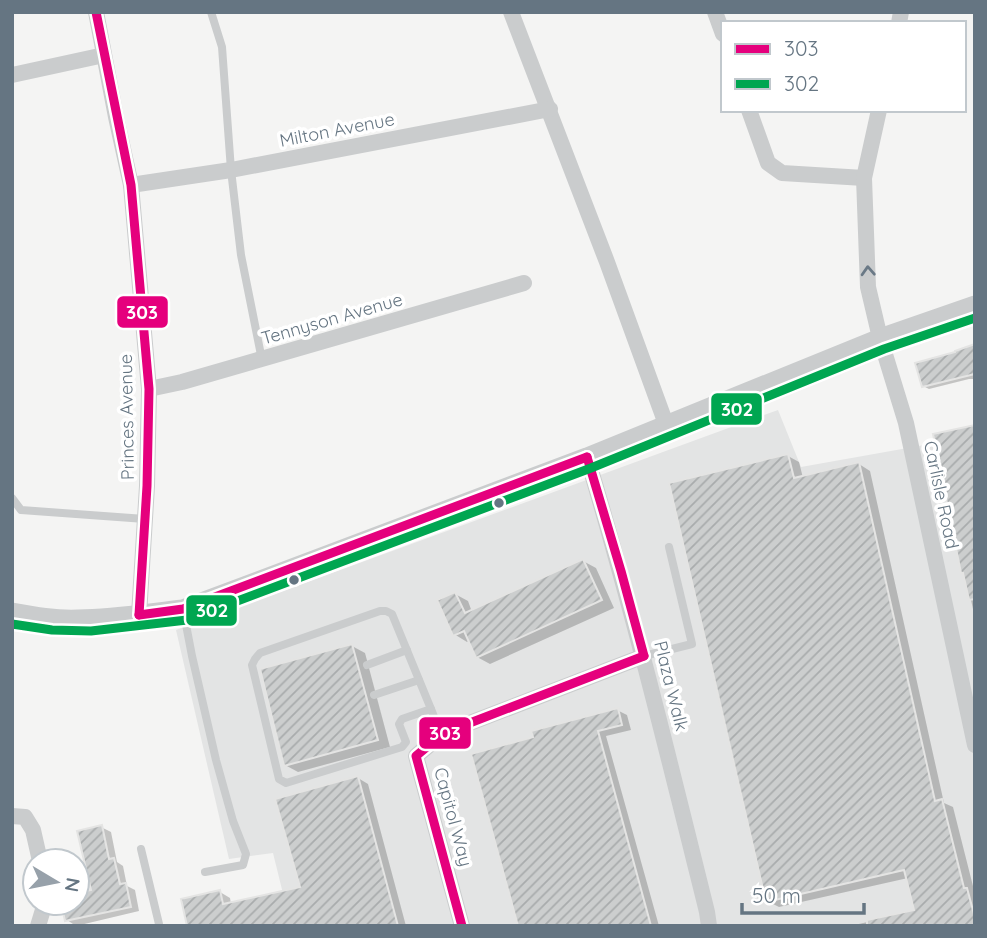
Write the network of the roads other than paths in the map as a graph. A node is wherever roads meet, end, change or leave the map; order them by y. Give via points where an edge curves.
1 (96, 12) edge
2 (211, 12) edge
3 (511, 12) edge
4 (715, 12) edge
5 (721, 28) edge
6 (104, 55) junction
7 (12, 75) edge
8 (550, 109) junction
9 (750, 112) edge
10 (879, 112) edge
11 (231, 170) junction
12 (864, 178) junction
13 (131, 185) junction
14 (524, 283) dead end
15 (975, 305) edge
16 (880, 338) junction
17 (262, 360) junction
18 (149, 389) junction
19 (666, 424) junction
20 (587, 457) junction
21 (12, 498) edge
22 (145, 519) junction
23 (669, 547) dead end
24 (183, 609) junction
25 (12, 612) edge
26 (139, 615) junction
27 (407, 650) junction
28 (644, 656) junction
29 (367, 665) dead end
30 (419, 680) junction
31 (374, 695) dead end
32 (431, 709) junction
33 (441, 735) junction
34 (975, 745) edge
35 (12, 816) edge
36 (37, 847) edge
37 (141, 849) dead end
38 (205, 872) dead end
39 (158, 926) edge
40 (462, 926) edge
41 (709, 926) edge

1 - 6 street, Princes Avenue
2 - 11 lane via 222,47
3 - 8 street
4 - 5 street
6 - 7 street
6 - 13 street, Princes Avenue
8 - 11 street, Milton Avenue
8 - 19 street
9 - 12 street via 768,163 782,173
10 - 12 street, Carlisle Road
11 - 13 street, Milton Avenue
11 - 17 lane via 241,255
16 -> 12 street, Carlisle Road via 869,287
13 - 18 street, Princes Avenue
14 - 17 street, Tennyson Avenue
15 - 16 street
16 - 19 street
16 - 34 street, Carlisle Road via 906,423
17 - 18 street, Tennyson Avenue
18 - 22 street, Princes Avenue
19 - 20 street
20 - 24 street
20 - 28 street, Plaza Walk
21 - 22 lane via 21,510
22 - 26 street, Princes Avenue
23 - 28 lane via 692,644
24 - 26 street
24 - 38 lane via 216,760 246,854 243,865
25 - 26 street via 77,620
27 - 29 lane
27 - 30 lane
27 - 32 lane via 392,614 380,611 260,653 252,665 279,779 286,783 402,747 400,721
28 - 33 street, Capitol Way
28 - 41 street, Plaza Walk
30 - 31 lane
30 - 32 lane
32 - 33 lane
33 - 40 street, Capitol Way via 416,756
35 - 36 street via 25,817
37 - 39 lane

